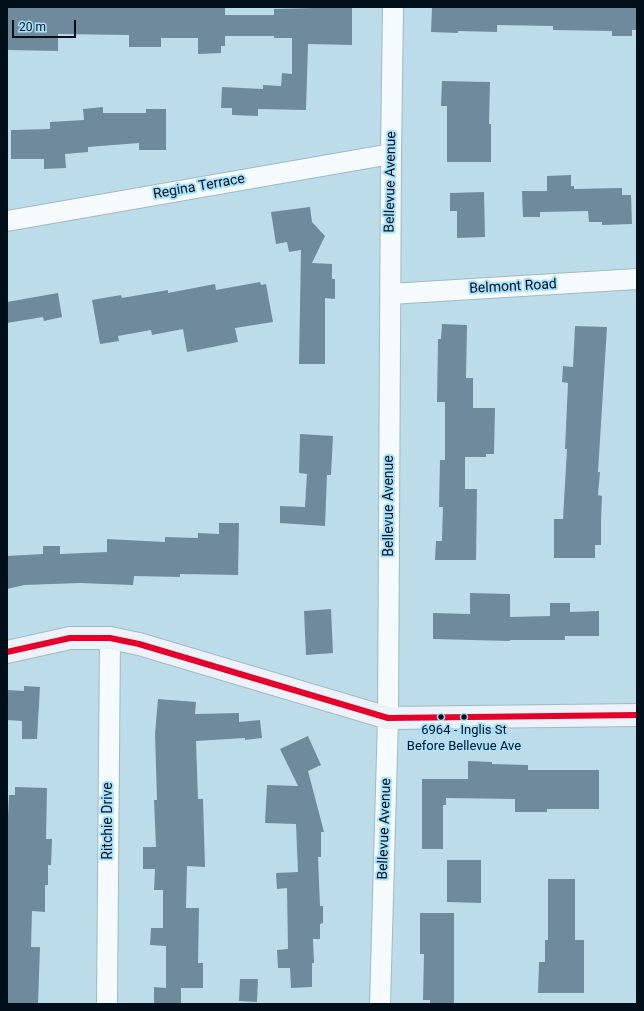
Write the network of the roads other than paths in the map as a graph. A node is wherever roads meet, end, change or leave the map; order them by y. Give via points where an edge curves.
1 (393, 7) edge
2 (391, 154) junction
3 (7, 221) edge
4 (637, 279) edge
5 (390, 294) junction
6 (110, 638) junction
7 (7, 652) edge
8 (637, 715) edge
9 (388, 718) junction
10 (107, 1004) edge
11 (380, 1004) edge

1 - 2 street, Bellevue Avenue
2 - 3 street, Regina Terrace
2 - 5 street, Bellevue Avenue
4 - 5 street, Belmont Road
5 - 9 street, Bellevue Avenue
6 - 7 street via 70,638
6 - 9 street via 139,644
6 - 10 street, Ritchie Drive
8 - 9 street
9 - 11 street, Bellevue Avenue

